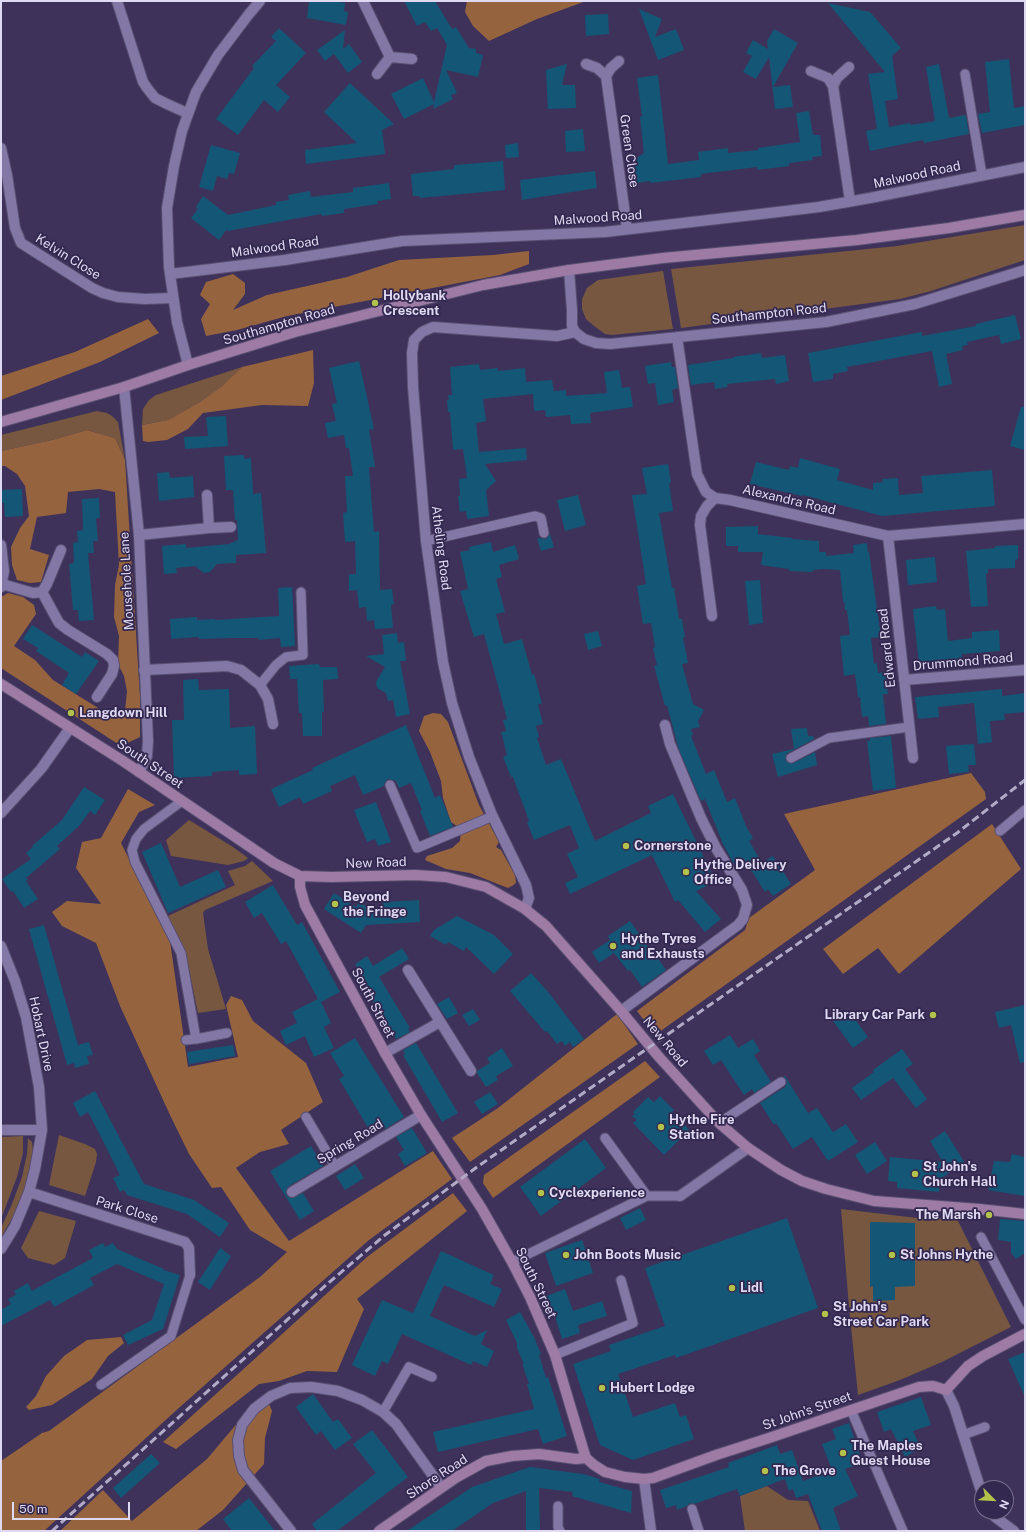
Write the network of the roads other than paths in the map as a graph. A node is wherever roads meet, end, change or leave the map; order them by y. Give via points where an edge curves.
1 (117, 1) edge
2 (260, 1) edge
3 (363, 1) edge
4 (390, 57) junction
5 (412, 59) dead end
6 (619, 61) dead end
7 (586, 64) dead end
8 (849, 67) dead end
9 (811, 71) dead end
10 (377, 74) dead end
11 (965, 74) dead end
12 (606, 76) junction
13 (832, 86) junction
14 (187, 113) junction
15 (1, 148) edge
16 (1025, 167) edge
17 (982, 175) junction
18 (850, 201) junction
19 (1025, 215) edge
20 (627, 229) junction
21 (569, 270) junction
22 (1025, 270) edge
23 (170, 274) junction
24 (173, 298) junction
25 (575, 332) junction
26 (677, 337) junction
27 (188, 365) junction
28 (124, 387) junction
29 (1, 422) edge
30 (206, 495) dead end
31 (715, 498) junction
32 (1025, 524) edge
33 (231, 527) dead end
34 (209, 528) junction
35 (544, 533) dead end
36 (138, 535) junction
37 (888, 536) junction
38 (426, 541) junction
39 (1, 545) edge
40 (61, 550) dead end
41 (2, 585) edge
42 (42, 592) junction
43 (301, 592) dead end
44 (712, 616) dead end
45 (144, 670) junction
46 (1025, 670) edge
47 (904, 680) junction
48 (1, 684) edge
49 (260, 685) junction
50 (97, 697) dead end
51 (273, 724) dead end
52 (665, 725) dead end
53 (909, 727) junction
54 (70, 728) junction
55 (791, 758) dead end
56 (913, 758) dead end
57 (139, 772) junction
58 (390, 785) dead end
59 (182, 801) junction
60 (1025, 810) edge
61 (1, 813) edge
62 (493, 816) junction
63 (1000, 831) dead end
64 (300, 876) junction
65 (525, 909) junction
66 (1, 946) edge
67 (408, 970) dead end
68 (621, 1011) junction
69 (440, 1022) junction
70 (227, 1033) dead end
71 (196, 1039) junction
72 (186, 1040) dead end
73 (385, 1053) junction
74 (471, 1071) dead end
75 (781, 1082) dead end
76 (421, 1114) junction
77 (306, 1117) dead end
78 (718, 1122) junction
79 (1, 1130) edge
80 (42, 1130) junction
81 (605, 1138) dead end
82 (748, 1148) junction
83 (335, 1166) junction
84 (29, 1192) junction
85 (292, 1192) dead end
86 (647, 1196) junction
87 (680, 1196) joint
88 (1025, 1214) edge
89 (981, 1237) dead end
90 (1, 1249) edge
91 (512, 1262) junction
92 (190, 1275) joint
93 (621, 1280) dead end
94 (1025, 1320) edge
95 (1025, 1334) edge
96 (555, 1355) junction
97 (432, 1377) dead end
98 (101, 1386) dead end
99 (946, 1390) junction
100 (851, 1410) junction
101 (383, 1412) junction
102 (984, 1427) dead end
103 (963, 1435) junction
104 (586, 1458) junction
105 (644, 1479) junction
106 (977, 1480) edge
107 (441, 1488) junction
108 (558, 1506) dead end
109 (692, 1509) dead end
110 (999, 1520) edge
111 (291, 1531) edge
112 (379, 1531) edge
113 (560, 1531) edge
114 (651, 1531) edge
115 (699, 1531) edge
116 (903, 1531) edge
117 (1014, 1531) edge

1 - 14 street via 143,82 155,98
2 - 14 street via 218,55
3 - 4 street
4 - 5 street
4 - 10 street
6 - 12 street
7 - 12 street via 597,68
8 - 13 street
9 - 13 street via 828,78
11 - 17 lane
12 - 20 street, Green Close
13 - 18 street
14 - 23 street via 168,196
15 - 24 street, Kelvin Close via 15,228 21,243 103,293 144,299
16 - 17 street, Malwood Road
17 - 18 street, Malwood Road
18 - 20 street, Malwood Road
19 - 21 street, Southampton Road via 857,240 663,258
20 - 23 street, Malwood Road via 578,234 409,241
21 - 25 street via 572,326
21 - 27 street, Southampton Road via 483,285 404,304 295,332
22 - 26 street, Southampton Road via 950,294 880,312 826,322
23 - 24 street
24 - 27 street
25 - 26 street, Southampton Road via 584,339 596,343
25 - 38 street, Atheling Road via 557,336 433,326 414,340 411,366
26 - 31 street via 697,474 706,492
27 - 28 street, Southampton Road
28 - 29 street, Southampton Road
28 - 36 street, Mousehole Lane
30 - 34 street
31 - 37 street, Alexandra Road
31 - 44 street via 701,516 700,525
32 - 37 street, Alexandra Road
33 - 34 street
34 - 36 street
35 - 38 lane via 541,518 535,516
36 - 45 street, Mousehole Lane
37 - 47 street, Edward Road
38 - 62 street, Atheling Road via 443,662 452,703 469,757
39 - 41 street via 4,572
40 - 42 street
41 - 42 street via 33,593
42 - 50 street via 59,623 113,660 112,674
43 - 49 lane via 303,655 286,657
45 - 49 street via 227,666 241,670
45 - 57 street, Mousehole Lane via 148,741 147,756
46 - 47 street, Drummond Road
47 - 53 street, Edward Road
48 - 54 street, South Street
49 - 51 street via 268,699
52 - 68 street via 670,744 701,818 744,894 747,905 738,925
53 - 55 lane via 829,738
53 - 56 street, Edward Road
54 - 57 street, South Street
54 - 61 street via 41,769
57 - 59 street, South Street
58 - 62 lane via 417,848
59 - 64 street, South Street via 274,863
59 - 71 lane via 144,829 132,850 135,862 181,953
60 - 63 lane
62 - 65 street, Atheling Road via 526,885 528,898
64 - 65 street, New Road via 446,877 486,887
64 - 73 street, South Street via 305,906
65 - 68 street, New Road via 546,926
66 - 80 street, Hobart Drive via 29,1028 39,1087
67 - 69 street
68 - 78 street, New Road
69 - 73 street
69 - 74 street
70 - 71 lane
71 - 72 lane
73 - 76 street, South Street
75 - 78 lane
76 - 83 street, Spring Road
76 - 91 street, South Street via 482,1209
77 - 83 lane
78 - 82 street, New Road
79 - 80 street
80 - 84 street, Hobart Drive
81 - 86 lane
82 - 87 street
82 - 88 street, New Road via 781,1170 826,1189 874,1200
83 - 85 street, Spring Road
84 - 90 street, Hobart Drive via 15,1226
84 - 92 street, Park Close via 185,1242 189,1248
86 - 87 lane
86 - 91 lane
89 - 94 lane
91 - 96 street, South Street
92 - 98 lane via 171,1336
93 - 96 lane via 633,1323
95 - 99 street via 968,1366
96 - 104 street, South Street
97 - 101 lane via 409,1367
99 - 100 street, St John's Street via 933,1386 919,1387
99 - 103 street
100 - 105 street, St John's Street
100 - 116 lane
101 - 107 street via 396,1424
101 - 111 street via 338,1391 312,1387 290,1388 271,1396 254,1410 242,1425 238,1440 243,1470
102 - 103 lane
103 - 106 street
104 - 105 street, St John's Street via 605,1472
104 - 107 street, Shore Road via 539,1454 512,1456 486,1462
105 - 114 street
107 - 112 street, Shore Road
108 - 113 lane
109 - 115 lane
110 - 117 street

